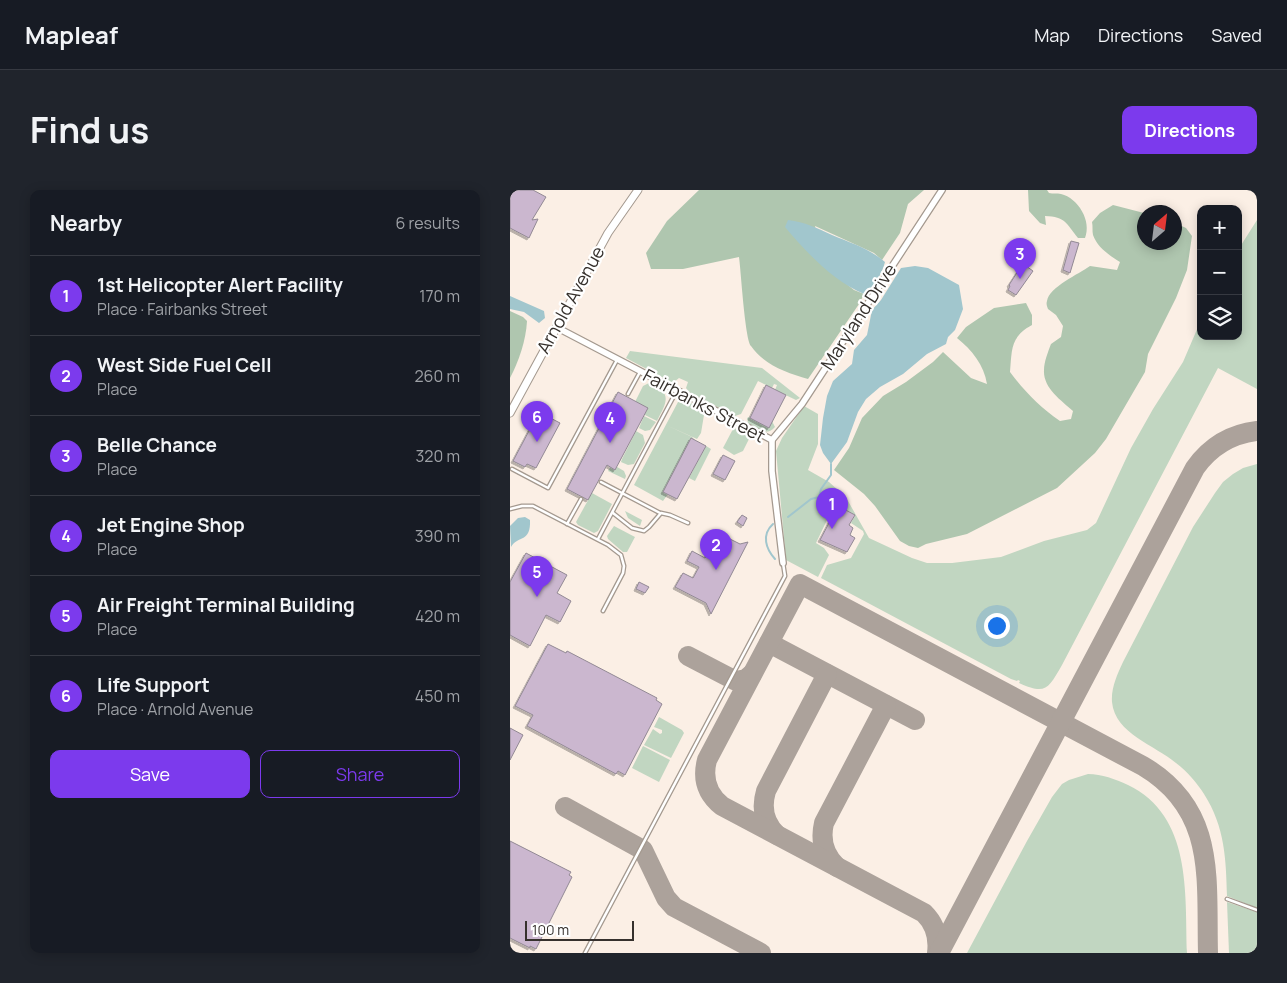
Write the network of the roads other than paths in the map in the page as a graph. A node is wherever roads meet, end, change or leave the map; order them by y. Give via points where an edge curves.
1 (638, 190) edge
2 (942, 190) edge
3 (556, 327) junction
4 (617, 360) junction
5 (640, 372) junction
6 (677, 390) junction
7 (628, 394) dead end
8 (510, 413) edge
9 (772, 440) junction
10 (512, 469) dead end
11 (601, 482) dead end
12 (623, 493) junction
13 (581, 499) dead end
14 (510, 509) edge
15 (612, 513) junction
16 (660, 513) junction
17 (688, 523) dead end
18 (568, 524) junction
19 (598, 540) junction
20 (783, 563) joint
21 (603, 611) dead end
22 (1227, 899) dead end
23 (1257, 910) edge
24 (585, 953) edge

1 - 3 street, Arnold Avenue via 608,233
2 - 9 street, Maryland Drive via 802,404
3 - 4 street, Fairbanks Street
3 - 8 street, Arnold Avenue
4 - 5 street, Fairbanks Street
4 - 10 lane via 548,488
5 - 6 street, Fairbanks Street
5 - 7 lane
6 - 9 street, Fairbanks Street
6 - 12 lane
9 - 20 street, Fairbanks Street via 772,471
11 - 12 lane
12 - 15 lane
12 - 16 lane
13 - 18 lane
14 - 18 lane via 533,506
15 - 16 lane via 632,528 644,531
15 - 19 lane
16 - 17 lane
18 - 19 lane
19 - 21 lane via 621,555 624,566
20 - 24 lane via 785,576
22 - 23 lane

